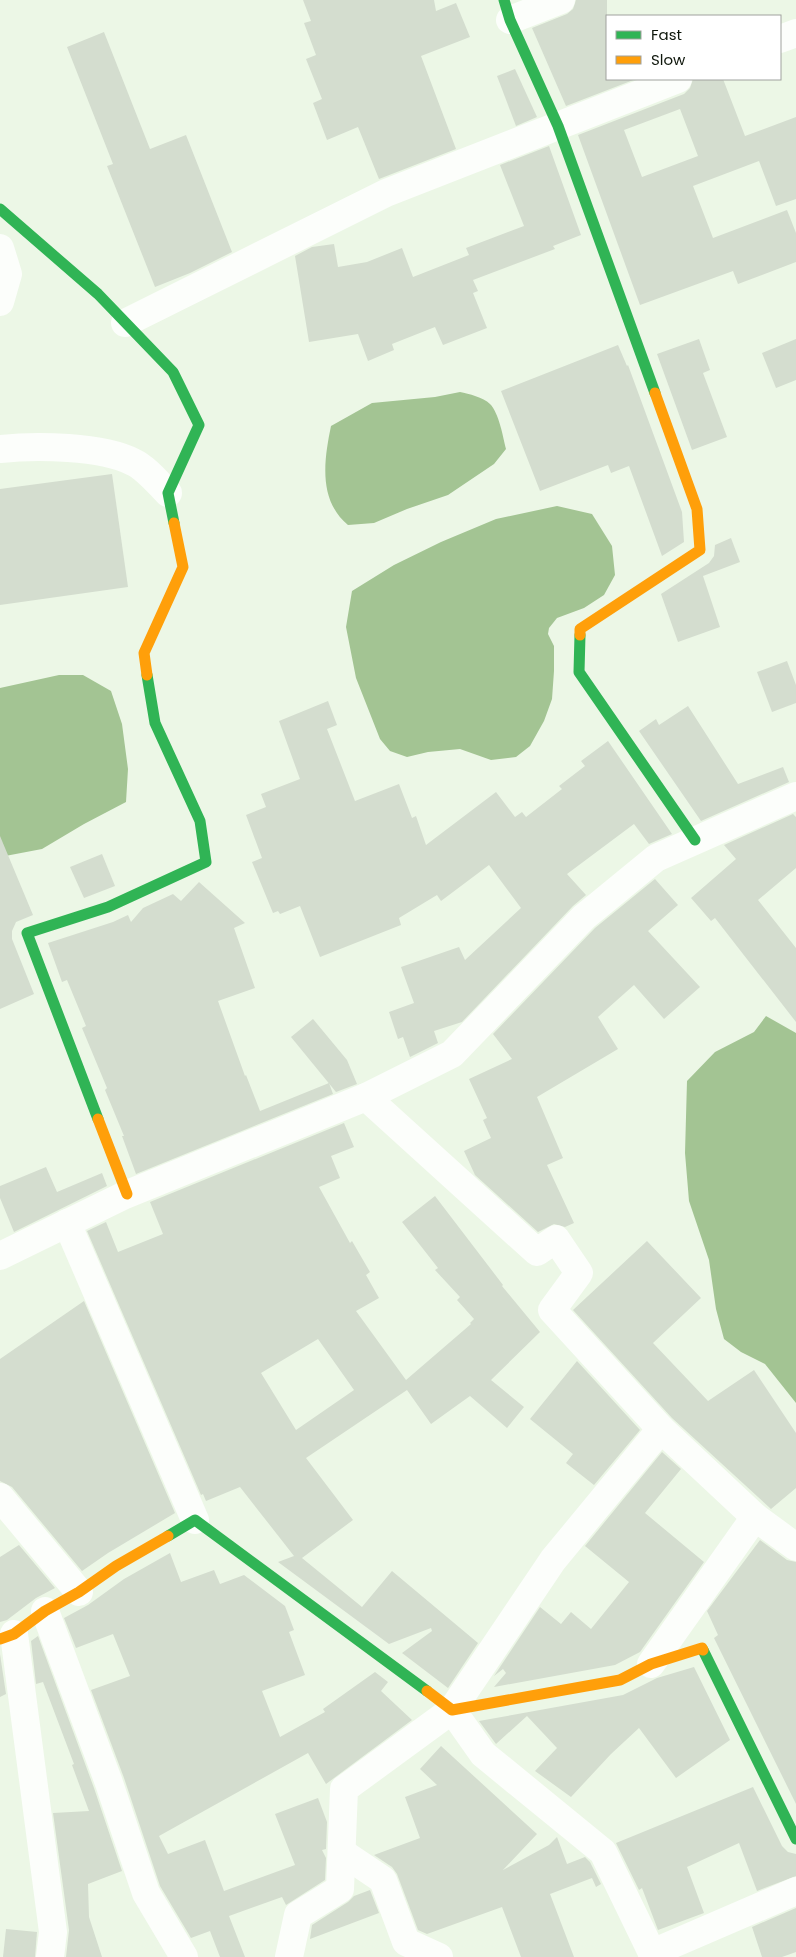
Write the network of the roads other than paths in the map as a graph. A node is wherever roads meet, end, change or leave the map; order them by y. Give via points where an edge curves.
1 (561, 0) edge
2 (507, 10) edge
3 (796, 33) edge
4 (781, 39) edge
5 (675, 80) edge
6 (558, 126) junction
7 (0, 209) edge
8 (0, 248) edge
9 (0, 302) edge
10 (125, 323) junction
11 (0, 449) edge
12 (168, 493) junction
13 (792, 802) edge
14 (694, 840) junction
15 (366, 1097) junction
16 (127, 1194) junction
17 (67, 1223) junction
18 (0, 1256) edge
19 (661, 1429) junction
20 (0, 1497) edge
21 (755, 1517) junction
22 (195, 1520) junction
23 (796, 1547) edge
24 (79, 1592) junction
25 (45, 1611) junction
26 (7, 1637) edge
27 (651, 1664) junction
28 (452, 1710) junction
29 (796, 1839) edge
30 (343, 1852) junction
31 (796, 1891) edge
32 (653, 1955) edge
33 (50, 1957) edge
34 (184, 1957) edge
35 (289, 1957) edge
36 (439, 1957) edge

1 - 2 street
2 - 6 street
3 - 4 street
5 - 6 street
6 - 10 street via 386,193
6 - 14 street via 697,509 700,550 580,629 578,672
7 - 10 street via 98,294
8 - 9 street via 8,274
10 - 12 street via 173,372 199,425
11 - 12 street via 64,448 108,452 135,462
12 - 16 street via 183,567 144,653 155,723 200,821 206,862 108,907 27,933
13 - 14 street
14 - 15 street via 656,858 584,917 452,1054
15 - 16 street
15 - 19 street via 537,1252 556,1239 579,1273 552,1310
16 - 17 street
17 - 18 street
17 - 22 street
19 - 21 street
19 - 28 street via 553,1560
20 - 24 street
21 - 23 street
21 - 27 street
22 - 24 street via 116,1566
22 - 28 street
24 - 25 street
25 - 26 street
25 - 34 street via 146,1893
26 - 33 street via 53,1932
27 - 28 street via 620,1680
27 - 29 street via 702,1648
28 - 30 street via 344,1789
28 - 32 street via 483,1754 603,1852
30 - 35 street via 340,1889 298,1915
30 - 36 street via 383,1880 406,1942
31 - 32 street

